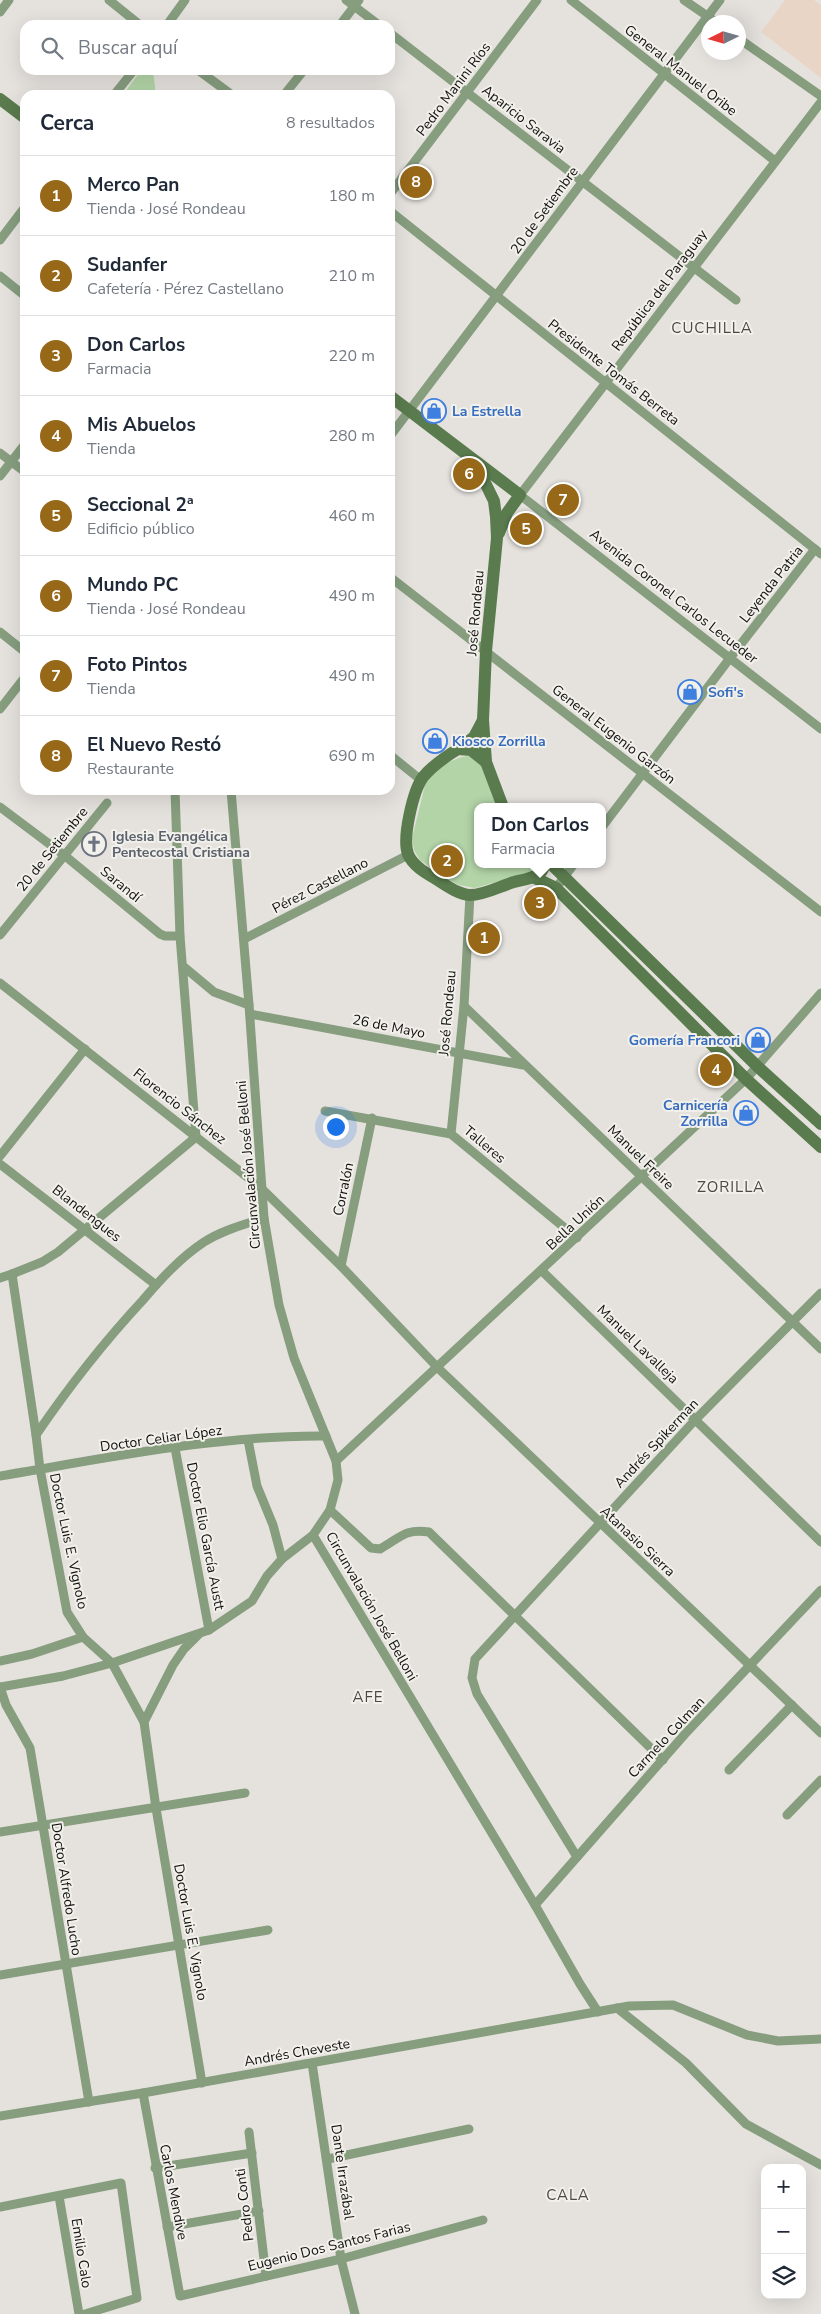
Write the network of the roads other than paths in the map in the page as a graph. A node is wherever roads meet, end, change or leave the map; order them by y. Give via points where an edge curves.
1 (9, 0) edge
2 (109, 0) edge
3 (186, 0) edge
4 (346, 0) edge
5 (537, 0) edge
6 (571, 0) edge
7 (684, 0) edge
8 (720, 0) edge
9 (357, 3) edge
10 (0, 12) edge
11 (705, 15) edge
12 (709, 15) edge
13 (134, 20) edge
14 (171, 20) edge
15 (344, 20) edge
16 (374, 20) edge
17 (701, 26) edge
18 (395, 37) edge
19 (746, 44) edge
20 (130, 75) edge
21 (205, 75) edge
22 (300, 75) edge
23 (665, 75) junction
24 (118, 90) edge
25 (225, 90) edge
26 (288, 90) edge
27 (467, 92) junction
28 (821, 96) edge
29 (0, 99) edge
30 (821, 102) edge
31 (20, 114) edge
32 (775, 161) junction
33 (582, 181) junction
34 (395, 187) edge
35 (20, 214) edge
36 (395, 215) edge
37 (0, 240) edge
38 (693, 267) junction
39 (0, 276) edge
40 (20, 292) edge
41 (498, 297) junction
42 (736, 300) dead end
43 (605, 382) junction
44 (395, 400) edge
45 (410, 410) junction
46 (395, 430) edge
47 (20, 451) edge
48 (0, 453) edge
49 (12, 461) junction
50 (476, 464) junction
51 (20, 468) edge
52 (0, 476) edge
53 (520, 495) junction
54 (497, 538) junction
55 (818, 551) edge
56 (395, 581) edge
57 (0, 632) edge
58 (20, 648) edge
59 (486, 651) junction
60 (730, 658) junction
61 (20, 683) edge
62 (0, 709) edge
63 (483, 720) junction
64 (821, 729) edge
65 (458, 749) junction
66 (395, 759) edge
67 (486, 762) junction
68 (642, 774) junction
69 (421, 780) junction
70 (175, 795) edge
71 (231, 795) edge
72 (107, 803) dead end
73 (501, 803) edge
74 (0, 806) edge
75 (606, 822) edge
76 (408, 855) junction
77 (64, 856) junction
78 (543, 868) edge
79 (555, 868) edge
80 (571, 868) edge
81 (533, 877) junction
82 (564, 877) junction
83 (556, 888) junction
84 (470, 895) junction
85 (821, 912) edge
86 (0, 935) edge
87 (180, 936) junction
88 (244, 939) junction
89 (184, 967) junction
90 (0, 984) edge
91 (821, 993) edge
92 (464, 1006) junction
93 (250, 1009) junction
94 (85, 1049) junction
95 (459, 1054) junction
96 (524, 1065) junction
97 (758, 1067) junction
98 (746, 1080) junction
99 (326, 1111) dead end
100 (372, 1118) junction
101 (821, 1124) edge
102 (451, 1134) junction
103 (196, 1137) junction
104 (821, 1147) edge
105 (0, 1156) edge
106 (0, 1164) edge
107 (643, 1178) junction
108 (262, 1188) junction
109 (264, 1218) junction
110 (84, 1228) junction
111 (576, 1238) junction
112 (341, 1266) junction
113 (542, 1271) junction
114 (12, 1274) junction
115 (0, 1278) edge
116 (156, 1285) junction
117 (821, 1293) edge
118 (793, 1322) junction
119 (821, 1349) edge
120 (438, 1368) junction
121 (696, 1419) junction
122 (36, 1435) junction
123 (326, 1436) junction
124 (248, 1440) junction
125 (175, 1448) junction
126 (336, 1460) junction
127 (40, 1469) junction
128 (0, 1476) edge
129 (330, 1510) junction
130 (599, 1523) junction
131 (313, 1535) junction
132 (821, 1542) edge
133 (282, 1559) junction
134 (821, 1590) edge
135 (515, 1616) junction
136 (209, 1630) junction
137 (200, 1633) junction
138 (83, 1637) junction
139 (0, 1661) edge
140 (112, 1663) junction
141 (750, 1665) junction
142 (0, 1687) edge
143 (792, 1705) junction
144 (144, 1722) junction
145 (821, 1733) edge
146 (662, 1760) junction
147 (729, 1770) dead end
148 (821, 1780) edge
149 (245, 1793) dead end
150 (156, 1808) junction
151 (787, 1815) dead end
152 (42, 1826) junction
153 (0, 1832) edge
154 (577, 1857) junction
155 (535, 1905) junction
156 (268, 1930) dead end
157 (179, 1946) junction
158 (66, 1964) junction
159 (0, 1975) edge
160 (617, 2008) junction
161 (598, 2012) junction
162 (821, 2039) edge
163 (312, 2063) junction
164 (202, 2082) junction
165 (143, 2093) junction
166 (88, 2102) junction
167 (0, 2116) edge
168 (469, 2129) dead end
169 (249, 2132) dead end
170 (252, 2153) junction
171 (328, 2159) junction
172 (821, 2165) edge
173 (156, 2168) junction
174 (59, 2196) junction
175 (0, 2207) edge
176 (259, 2211) junction
177 (484, 2220) dead end
178 (167, 2227) junction
179 (341, 2259) junction
180 (266, 2276) junction
181 (180, 2296) joint
182 (78, 2314) edge
183 (85, 2314) edge
184 (355, 2314) edge

1 - 10 street
2 - 13 street
3 - 14 street
4 - 9 street
5 - 27 street, Pedro Manini Ríos
6 - 23 street, General Manuel Oribe
7 - 11 street
8 - 12 street, 20 de Setiembre
9 - 15 street
9 - 16 street
17 - 23 street, 20 de Setiembre
18 - 27 street, Aparicio Saravia
19 - 28 street
20 - 24 street
21 - 25 street
22 - 26 street
23 - 32 street, General Manuel Oribe
23 - 33 street, 20 de Setiembre
27 - 33 street, Aparicio Saravia
27 - 34 street, Pedro Manini Ríos
29 - 31 main road
30 - 32 street, República del Paraguay
32 - 38 street, República del Paraguay
33 - 38 street, Aparicio Saravia
33 - 41 street, 20 de Setiembre
35 - 37 street
36 - 41 street, Presidente Tomás Berreta
38 - 42 street, Aparicio Saravia
38 - 43 street, República del Paraguay
39 - 40 street
41 - 43 street, Presidente Tomás Berreta
41 - 45 street, 20 de Setiembre
43 - 53 street, República del Paraguay
43 - 55 street, Presidente Tomás Berreta
44 - 45 main road, Avenida Coronel Carlos Lecueder
45 - 46 street, 20 de Setiembre
45 - 50 main road, Avenida Coronel Carlos Lecueder
47 - 49 street
48 - 49 street
49 - 51 street
49 - 52 street
50 - 53 main road, Avenida Coronel Carlos Lecueder
50 - 54 main road, José Rondeau via 494,501
53 - 54 main road, José Rondeau via 507,513
53 - 60 street, Avenida Coronel Carlos Lecueder
54 - 59 main road, José Rondeau
55 - 60 street, Leyenda Patria
56 - 59 street, General Eugenio Garzón
57 - 58 street
59 - 63 main road, José Rondeau
59 - 68 street, General Eugenio Garzón
60 - 64 street, Avenida Coronel Carlos Lecueder
60 - 68 street, Leyenda Patria
61 - 62 street
63 - 65 main road via 474,737
63 - 67 main road, José Rondeau
65 - 67 main road via 471,750
65 - 69 main road via 436,763
66 - 69 street
67 - 73 main road, José Rondeau
68 - 75 street, Leyenda Patria
68 - 85 street, General Eugenio Garzón
69 - 76 main road via 408,827
70 - 87 street
71 - 88 street, Circunvalación José Belloni
72 - 77 street, 20 de Setiembre
74 - 77 street, Sarandí
76 - 84 main road via 420,869 456,892
76 - 88 street, Pérez Castellano
77 - 86 street, 20 de Setiembre
77 - 87 street, Sarandí via 160,934
78 - 81 main road
79 - 82 main road
80 - 82 street
81 - 83 main road
81 - 84 main road
82 - 83 street
82 - 97 main road
83 - 98 main road
84 - 92 street, José Rondeau
87 - 89 street
88 - 93 street, Circunvalación José Belloni
89 - 93 street, 26 de Mayo via 214,992
89 - 103 street
90 - 94 street, Florencio Sánchez
91 - 97 street, Bella Unión
92 - 95 street, José Rondeau
92 - 96 street, Manuel Freire
93 - 95 street, 26 de Mayo
93 - 108 street, Circunvalación José Belloni
94 - 103 street, Florencio Sánchez
94 - 105 street
95 - 96 street, 26 de Mayo
95 - 102 street, José Rondeau
96 - 107 street, Manuel Freire
97 - 98 street, Bella Unión
97 - 101 main road
98 - 104 main road
98 - 107 street, Bella Unión
99 - 100 street, Talleres
100 - 102 street, Talleres
100 - 112 street, Corralón
102 - 111 street, Talleres
103 - 108 street, Florencio Sánchez
103 - 110 street
106 - 110 street, Blandengues
107 - 111 street, Bella Unión
107 - 118 street, Manuel Freire
108 - 109 street, Circunvalación José Belloni
108 - 112 street, Florencio Sánchez
109 - 116 street via 224,1231 203,1243
109 - 123 street, Circunvalación José Belloni via 279,1305 294,1358
110 - 114 street via 58,1252
110 - 116 street, Blandengues
111 - 113 street, Bella Unión
112 - 120 street, Florencio Sánchez
113 - 120 street, Bella Unión
113 - 121 street, Manuel Lavalleja
114 - 115 street
114 - 122 street, Doctor Luis E. Vignolo
116 - 122 street via 120,1325
117 - 118 street, Andrés Spikerman
118 - 119 street, Manuel Freire
118 - 121 street, Andrés Spikerman
120 - 126 street, Bella Unión
120 - 130 street, Atanasio Sierra
121 - 130 street, Andrés Spikerman
121 - 132 street, Manuel Lavalleja
122 - 127 street, Doctor Luis E. Vignolo
123 - 124 street, Doctor Celiar López
123 - 126 street, Circunvalación José Belloni
124 - 125 street, Doctor Celiar López
124 - 133 street via 257,1486 274,1525
125 - 127 street, Doctor Celiar López
125 - 136 street, Doctor Elio García Austt
126 - 129 street, Circunvalación José Belloni via 338,1480
127 - 128 street, Doctor Celiar López
127 - 138 street, Doctor Luis E. Vignolo via 68,1612
129 - 131 street, Circunvalación José Belloni
129 - 135 street via 371,1548 380,1549 404,1533 429,1532
130 - 135 street, Andrés Spikerman
130 - 141 street, Atanasio Sierra
131 - 133 street
131 - 155 street, Circunvalación José Belloni
133 - 136 street via 252,1601
134 - 141 street, Carmelo Colman
135 - 146 street
135 - 154 street, Andrés Spikerman via 475,1660 472,1678 477,1694
136 - 137 street
137 - 140 street
137 - 144 street via 173,1665
138 - 139 street
138 - 140 street, Doctor Luis E. Vignolo
140 - 142 street
140 - 144 street, Doctor Luis E. Vignolo
141 - 143 street, Atanasio Sierra
141 - 146 street, Carmelo Colman
142 - 152 street, Doctor Alfredo Lucho via 30,1748
143 - 145 street, Atanasio Sierra
143 - 147 street
144 - 150 street, Doctor Luis E. Vignolo
146 - 154 street, Carmelo Colman
148 - 151 street
149 - 150 street
150 - 152 street
150 - 157 street, Doctor Luis E. Vignolo
152 - 153 street
152 - 158 street, Doctor Alfredo Lucho
154 - 155 street, Carmelo Colman
155 - 161 street, Circunvalación José Belloni
156 - 157 street
157 - 158 street
157 - 164 street, Doctor Luis E. Vignolo
158 - 159 street
158 - 166 street, Doctor Alfredo Lucho
160 - 161 street, Andrés Cheveste
160 - 162 street, Andrés Cheveste via 673,2004 747,2035 778,2041
160 - 172 street via 686,2063 746,2124
161 - 163 street, Andrés Cheveste
163 - 164 street, Andrés Cheveste
163 - 171 street, Dante Irrazábal
164 - 165 street, Andrés Cheveste
165 - 166 street, Andrés Cheveste
165 - 173 street, Carlos Mendive
166 - 167 street, Andrés Cheveste
168 - 171 street
169 - 170 street, Pedro Conti
170 - 173 street
170 - 176 street, Pedro Conti
171 - 179 street, Dante Irrazábal
173 - 178 street, Carlos Mendive
174 - 175 street
174 - 182 street, Emilio Calo
174 - 183 street via 121,2183 137,2298
176 - 178 street
176 - 180 street, Pedro Conti
177 - 179 street, Eugenio Dos Santos Farias
178 - 181 street, Carlos Mendive
179 - 180 street, Eugenio Dos Santos Farias
179 - 184 street, Dante Irrazábal
180 - 181 street, Eugenio Dos Santos Farias

